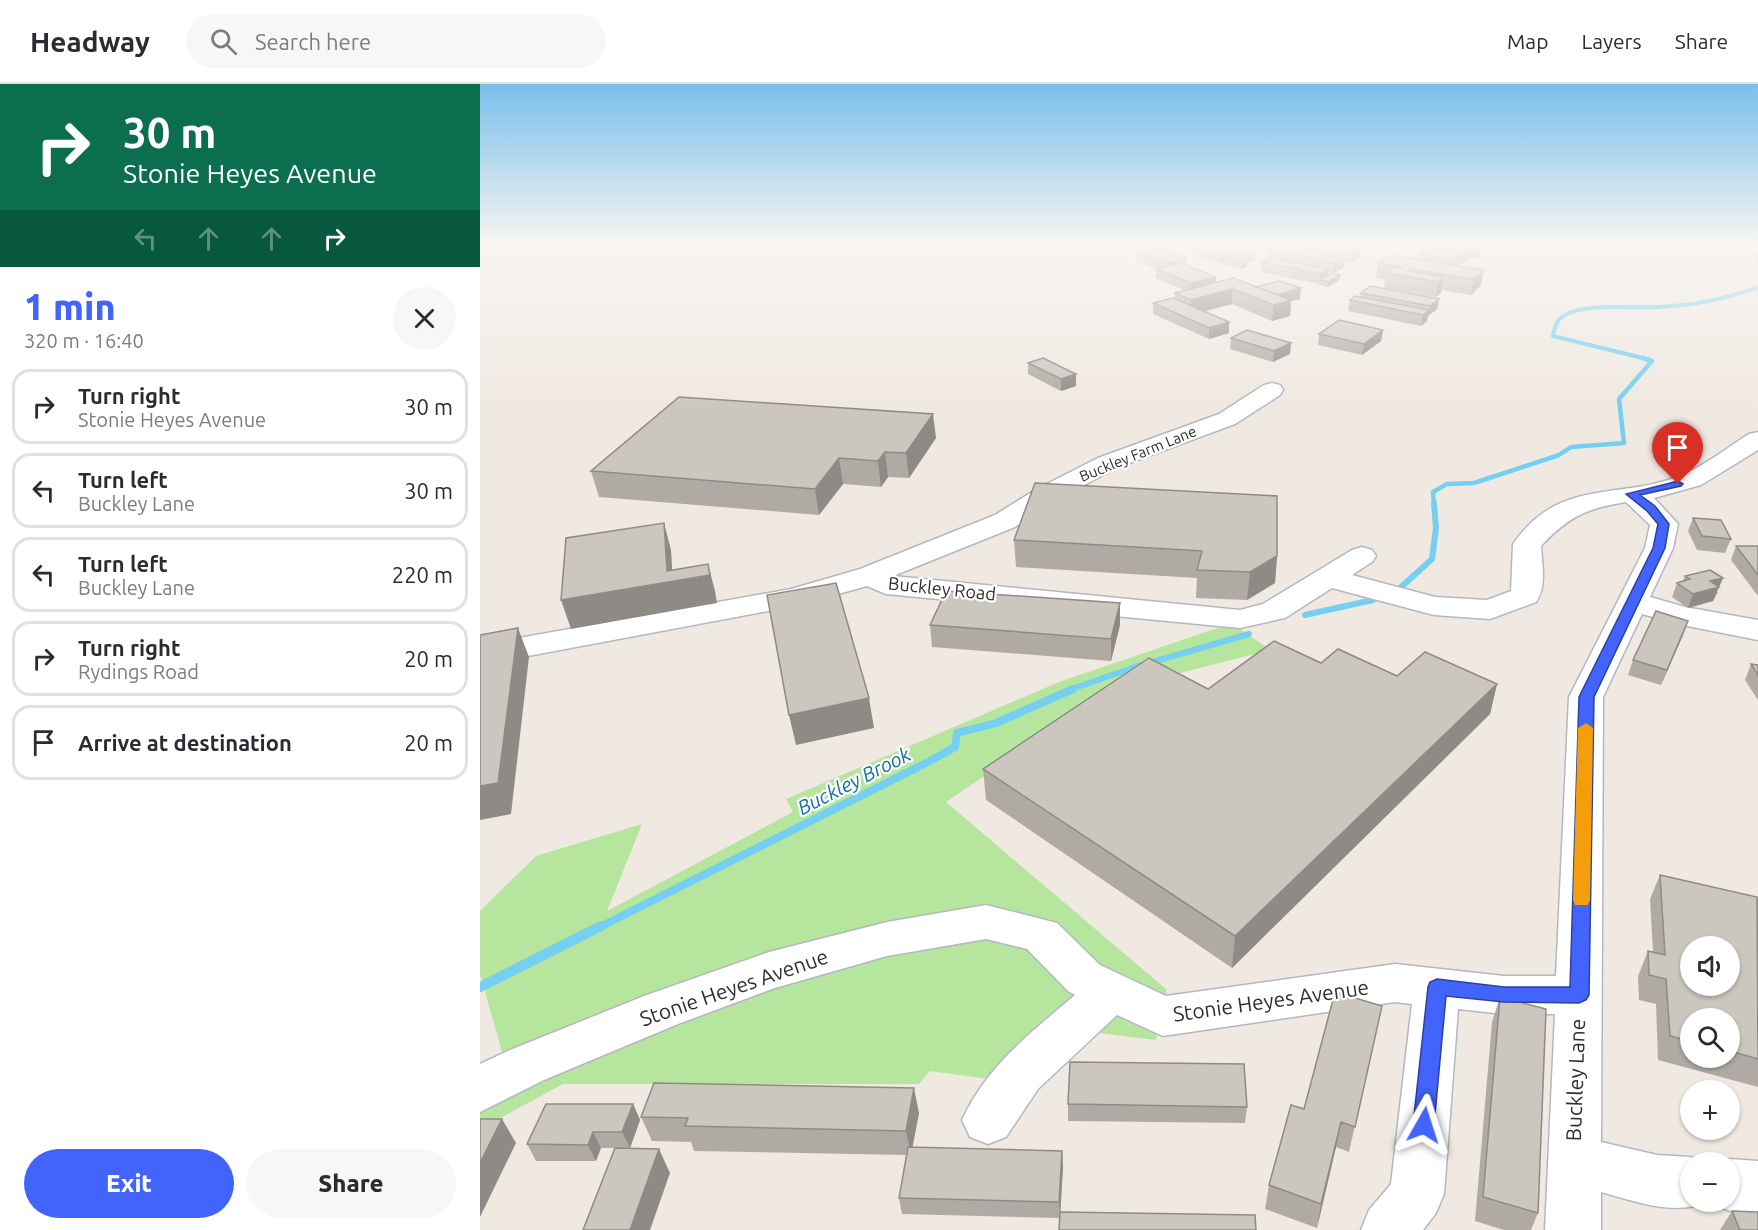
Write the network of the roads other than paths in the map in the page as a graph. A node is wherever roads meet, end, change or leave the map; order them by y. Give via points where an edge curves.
1 (1272, 390) dead end
2 (1758, 439) edge
3 (1632, 494) junction
4 (1362, 556) dead end
5 (872, 575) junction
6 (1329, 578) junction
7 (1632, 602) junction
8 (1757, 632) edge
9 (480, 655) edge
10 (1437, 987) junction
11 (1112, 991) junction
12 (1579, 995) junction
13 (480, 1089) edge
14 (988, 1120) dead end
15 (1573, 1160) junction
16 (1680, 1182) edge
17 (1740, 1186) edge
18 (1758, 1187) edge
19 (1389, 1230) edge
20 (1573, 1230) edge

1 - 5 street, Buckley Farm Lane via 1227,419 1107,464 1005,521
2 - 3 street via 1692,480
3 - 6 street via 1600,498 1554,516 1527,544 1525,596 1490,610 1434,606
3 - 7 street, Buckley Lane via 1664,524 1659,548
4 - 6 street, Buckley Road
5 - 6 street, Buckley Road via 886,585 1240,619 1274,611
5 - 9 street, Buckley Road via 795,597
7 - 8 street
7 - 12 street, Buckley Lane via 1586,697
10 - 11 street, Stonie Heyes Avenue via 1395,983 1163,1016
10 - 12 street, Stonie Heyes Avenue via 1504,994
10 - 19 street via 1417,1194
11 - 13 street, Stonie Heyes Avenue via 1084,978 1041,935 986,922 887,939 769,971 620,1027
11 - 14 street via 1020,1073
12 - 15 street, Buckley Lane
15 - 16 street
15 - 20 street, Buckley Lane
17 - 18 street

